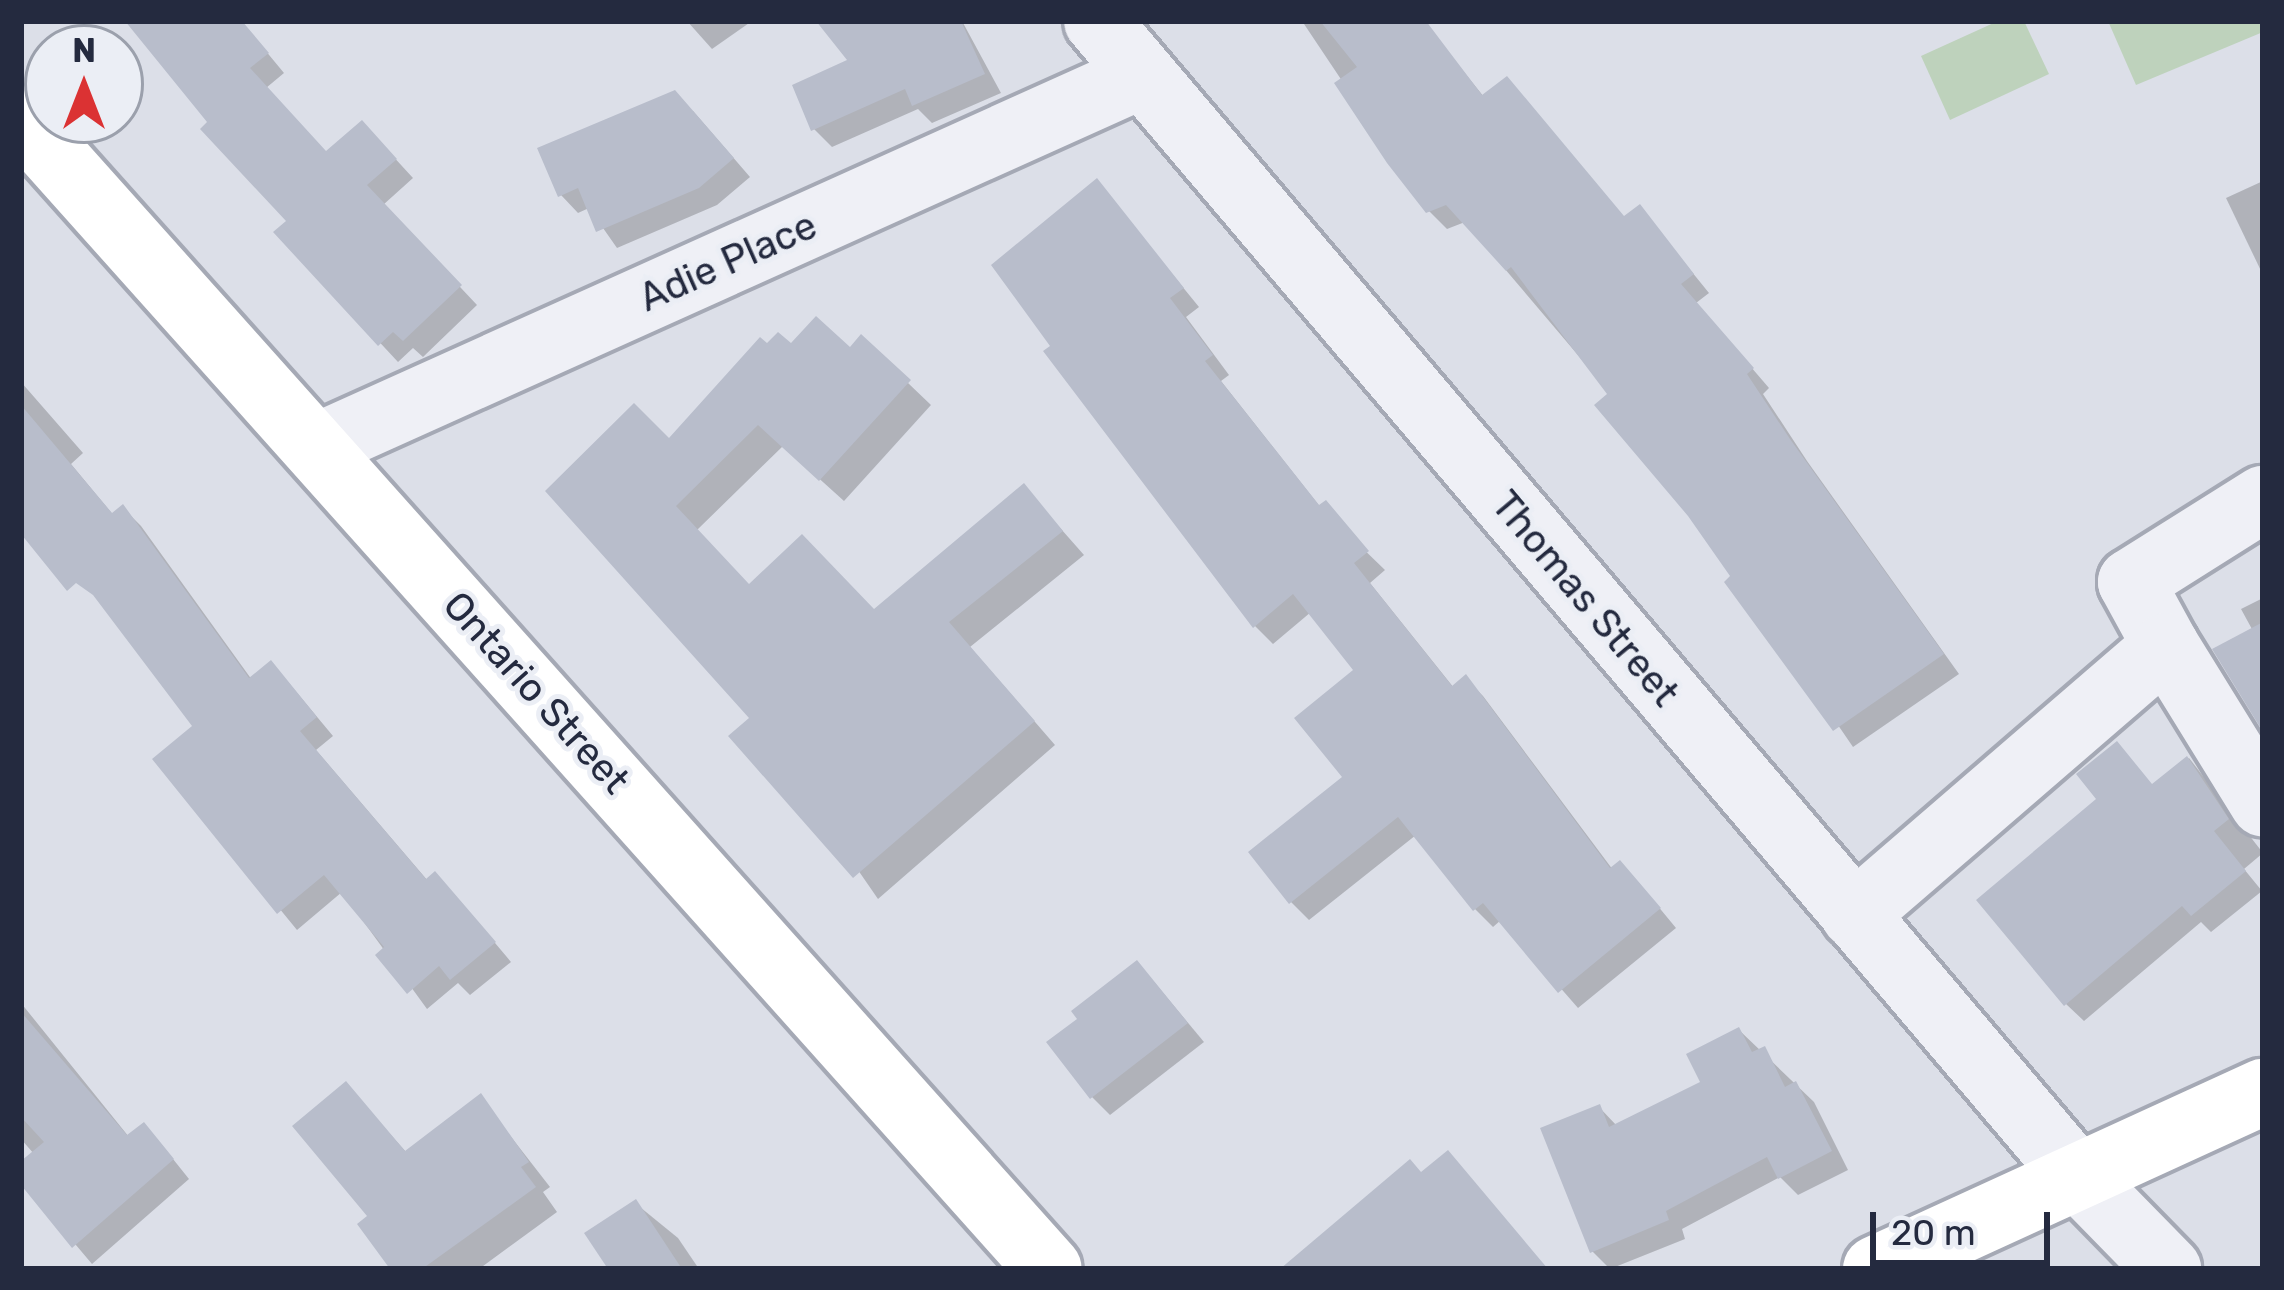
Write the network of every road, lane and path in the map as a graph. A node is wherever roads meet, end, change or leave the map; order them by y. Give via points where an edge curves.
1 (1097, 21) edge
2 (1140, 76) junction
3 (21, 119) edge
4 (316, 447) junction
5 (2263, 500) edge
6 (2166, 646) junction
7 (2263, 803) edge
8 (1854, 915) junction
9 (2263, 1092) edge
10 (2076, 1175) junction
11 (1049, 1269) edge
12 (1876, 1269) edge
13 (2168, 1269) edge

1 - 2 street, Thomas Street
2 - 4 street, Adie Place
2 - 8 street, Thomas Street
3 - 4 main road, Ontario Street
4 - 11 main road, Ontario Street
5 - 6 street via 2132,582
6 - 7 street
6 - 8 street
8 - 10 street, Thomas Street
9 - 10 main road
10 - 12 main road
10 - 13 street, Thomas Street

